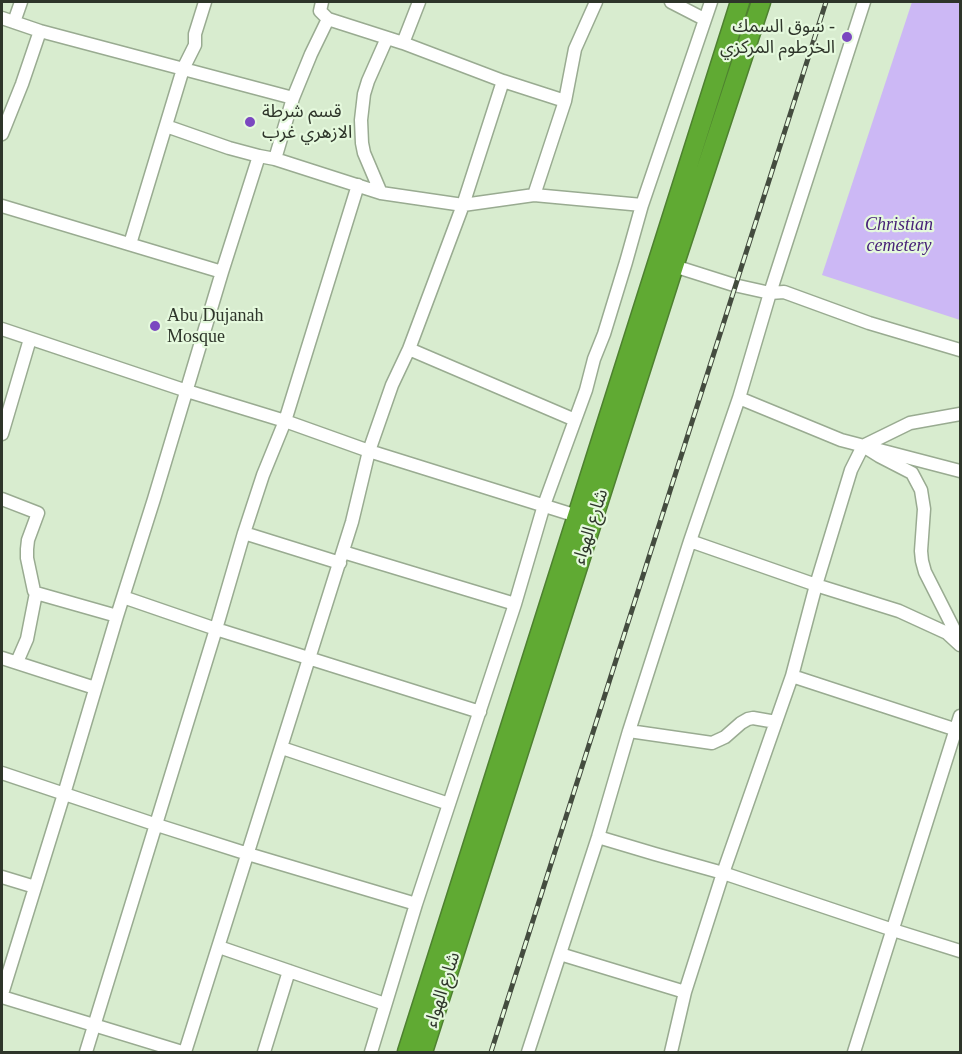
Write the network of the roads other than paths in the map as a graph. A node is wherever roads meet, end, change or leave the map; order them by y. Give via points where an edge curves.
1 (21, 2) edge
2 (205, 2) edge
3 (322, 2) edge
4 (419, 2) edge
5 (596, 2) edge
6 (671, 2) edge
7 (711, 2) edge
8 (740, 2) edge
9 (760, 2) edge
10 (864, 2) edge
11 (328, 19) junction
12 (704, 19) junction
13 (8, 20) edge
14 (40, 31) junction
15 (387, 38) junction
16 (403, 44) junction
17 (183, 69) junction
18 (503, 81) junction
19 (293, 98) junction
20 (565, 101) junction
21 (166, 126) junction
22 (2, 134) edge
23 (260, 156) junction
24 (274, 159) junction
25 (358, 185) junction
26 (381, 193) junction
27 (534, 195) junction
28 (463, 205) junction
29 (642, 205) junction
30 (2, 206) edge
31 (130, 244) junction
32 (674, 266) junction
33 (222, 272) junction
34 (770, 293) junction
35 (2, 329) edge
36 (30, 339) junction
37 (409, 349) junction
38 (960, 350) edge
39 (187, 391) junction
40 (739, 398) junction
41 (960, 414) edge
42 (575, 420) junction
43 (285, 421) junction
44 (2, 434) edge
45 (863, 446) junction
46 (369, 452) junction
47 (960, 471) edge
48 (2, 499) edge
49 (544, 505) junction
50 (577, 516) junction
51 (244, 533) junction
52 (690, 541) junction
53 (341, 557) junction
54 (816, 585) junction
55 (36, 593) junction
56 (123, 597) junction
57 (515, 604) junction
58 (117, 616) junction
59 (216, 629) junction
60 (960, 640) edge
61 (960, 645) edge
62 (2, 657) edge
63 (309, 658) junction
64 (17, 662) junction
65 (792, 676) junction
66 (95, 688) junction
67 (480, 712) junction
68 (960, 716) edge
69 (776, 722) junction
70 (958, 730) edge
71 (629, 731) junction
72 (282, 748) junction
73 (2, 773) edge
74 (64, 794) junction
75 (449, 804) junction
76 (157, 825) junction
77 (598, 837) junction
78 (248, 854) junction
79 (723, 873) junction
80 (2, 877) edge
81 (35, 887) junction
82 (416, 904) junction
83 (893, 930) junction
84 (219, 947) junction
85 (960, 951) edge
86 (560, 954) junction
87 (289, 971) junction
88 (685, 992) junction
89 (2, 995) edge
90 (386, 1004) junction
91 (94, 1025) junction
92 (86, 1053) edge
93 (183, 1053) edge
94 (264, 1053) edge
95 (371, 1053) edge
96 (407, 1053) edge
97 (423, 1053) edge
98 (528, 1053) edge
99 (671, 1053) edge
100 (854, 1053) edge

1 - 13 street
2 - 17 street via 195,45
3 - 11 street via 320,11
4 - 16 street
5 - 20 street via 575,49
6 - 12 street
7 - 12 street
8 - 50 highway, شارع الهواء
9 - 32 highway, شارع الهواء
10 - 34 street
11 - 15 street
11 - 19 street
12 - 29 street
13 - 14 street
14 - 17 street
14 - 22 street
15 - 16 street
15 - 26 street via 368,81 361,120 364,153
16 - 18 street
17 - 19 street
17 - 21 street
18 - 20 street
18 - 28 street
19 - 24 street
20 - 27 street
21 - 23 street
21 - 31 street
23 - 24 street
23 - 33 street
24 - 25 street
25 - 26 street
25 - 43 street
26 - 28 street
27 - 28 street
27 - 29 street
28 - 37 street
29 - 42 street
30 - 31 street
31 - 33 street
32 - 34 street
32 - 97 highway, شارع الهواء
33 - 39 street
34 - 38 street via 784,292
34 - 40 street
35 - 36 street
36 - 39 street
36 - 44 street
37 - 42 street
37 - 46 street
39 - 43 street
39 - 56 street
40 - 45 street
40 - 52 street
41 - 45 street via 910,423
42 - 49 street
43 - 46 street
43 - 51 street
45 - 47 street
45 - 54 street via 851,470
45 - 60 street via 912,473 921,490 922,561
46 - 49 street
46 - 53 street
48 - 55 street via 38,513 27,549
49 - 50 street
49 - 57 street
50 - 96 highway, شارع الهواء
51 - 53 street
51 - 59 street
52 - 54 street
52 - 71 street
53 - 57 street
53 - 63 street
54 - 61 street via 899,611 947,633
54 - 65 street
55 - 58 street
55 - 64 street via 27,639
56 - 58 street
56 - 59 street
57 - 67 street
58 - 66 street
59 - 63 street
59 - 76 street
62 - 64 street
63 - 67 street
63 - 72 street
64 - 66 street
65 - 69 street
65 - 70 street
66 - 74 street
67 - 75 street
68 - 70 street
69 - 71 street via 748,719 712,743
69 - 79 street
70 - 83 street
71 - 77 street
72 - 75 street
72 - 78 street
73 - 74 street
74 - 76 street
74 - 81 street
75 - 82 street
76 - 78 street
76 - 91 street
77 - 79 street
77 - 86 street
78 - 82 street
78 - 84 street
79 - 83 street
79 - 88 street
80 - 81 street
81 - 89 street
82 - 90 street
83 - 85 street
83 - 100 street
84 - 87 street
84 - 93 street
86 - 88 street
86 - 98 street
87 - 90 street
87 - 94 street
88 - 99 street
89 - 91 street
90 - 95 street
91 - 92 street
91 - 93 street

